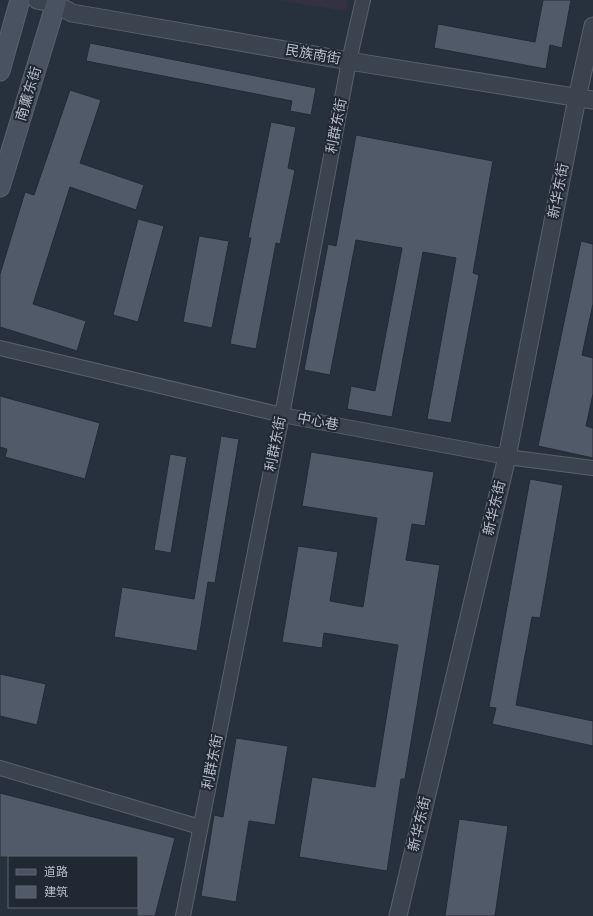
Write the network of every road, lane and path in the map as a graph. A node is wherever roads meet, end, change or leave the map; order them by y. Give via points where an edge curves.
1 (20, 0) edge
2 (37, 0) edge
3 (363, 0) edge
4 (57, 2) edge
5 (593, 26) edge
6 (349, 61) junction
7 (0, 71) edge
8 (585, 99) edge
9 (0, 187) edge
10 (0, 348) edge
11 (282, 415) junction
12 (507, 457) junction
13 (593, 468) edge
14 (0, 768) edge
15 (200, 827) junction
16 (182, 916) edge
17 (398, 916) edge

1 - 7 main road
2 - 4 street, 民族南街
3 - 6 street, 利群东街
4 - 6 street, 民族南街 via 72,13
4 - 9 main road, 南薰东街
5 - 8 street, 新华东街
6 - 8 street, 民族南街
6 - 11 street, 利群东街
8 - 12 street, 新华东街
10 - 11 street, 中心巷
11 - 12 street, 中心巷
11 - 15 street, 利群东街
12 - 13 street, 中心巷
12 - 17 street, 新华东街
14 - 15 street
15 - 16 street, 利群东街

